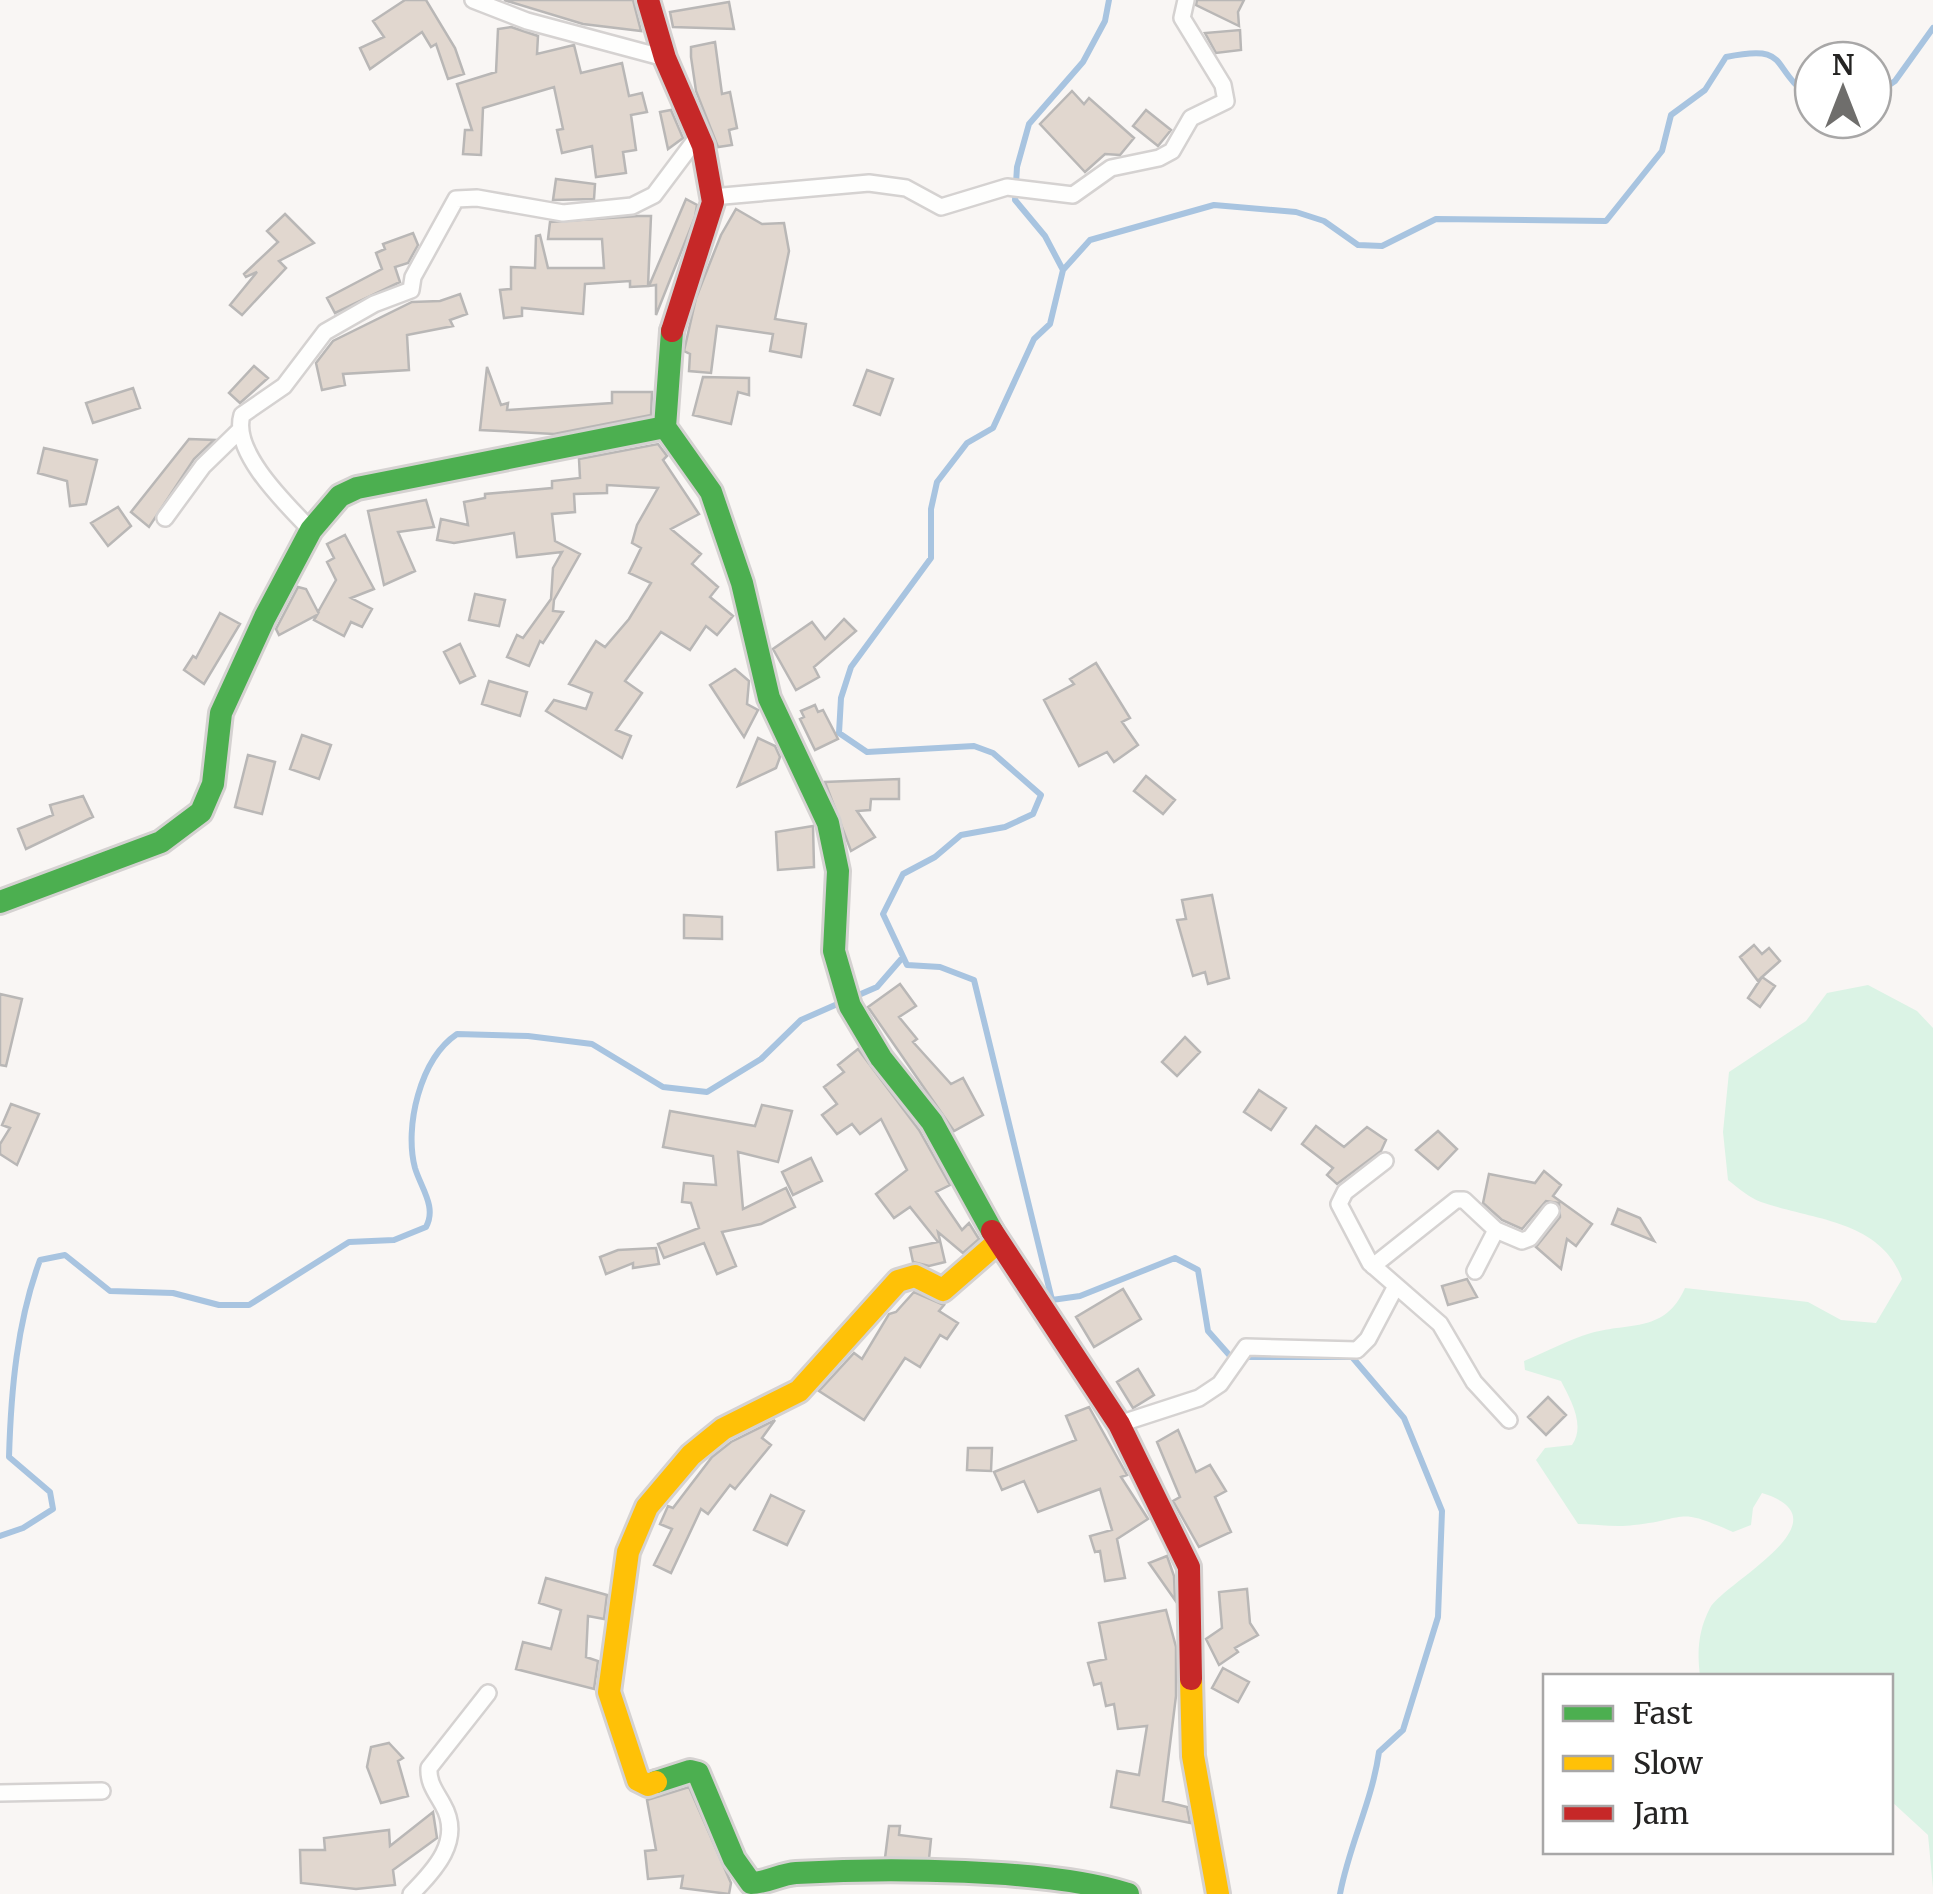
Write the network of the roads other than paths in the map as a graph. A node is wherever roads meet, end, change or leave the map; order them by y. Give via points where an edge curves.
1 (472, 0) edge
2 (648, 0) edge
3 (1186, 0) edge
4 (665, 58) junction
5 (698, 135) junction
6 (712, 197) junction
7 (665, 426) junction
8 (239, 432) junction
9 (164, 518) dead end
10 (311, 530) junction
11 (0, 902) edge
12 (1385, 1161) dead end
13 (1551, 1210) dead end
14 (1496, 1230) junction
15 (998, 1242) junction
16 (1373, 1266) junction
17 (1475, 1271) dead end
18 (1396, 1286) junction
19 (1509, 1420) dead end
20 (1119, 1424) junction
21 (488, 1693) dead end
22 (102, 1792) dead end
23 (0, 1793) edge
24 (903, 1884) edge
25 (411, 1894) edge
26 (1128, 1894) edge
27 (1218, 1894) edge

1 - 4 street
2 - 4 street
3 - 6 street via 1182,18 1223,85 1226,102 1190,118 1172,151 1111,168 1073,194 998,188 941,207 906,188 847,183
4 - 5 street
5 - 6 street
5 - 8 street via 654,195 632,206 563,213 477,198 454,201 411,290 325,332 284,386 242,415
6 - 7 street via 710,220 676,308
7 - 10 street via 357,488 340,496
7 - 15 street via 712,492 742,583 768,698 828,824 838,871 838,976 850,1006 932,1122
8 - 9 street
8 - 10 street via 262,478
10 - 11 street via 221,714 213,784 201,812 161,842
12 - 16 street via 1338,1201
13 - 14 street via 1525,1241
14 - 16 street via 1456,1200
14 - 17 street
15 - 20 street
15 - 24 street via 946,1289 915,1276 898,1281 799,1391 691,1454 647,1506 624,1579 609,1692 641,1784 698,1773 735,1862 751,1883 790,1873
16 - 18 street
18 - 19 street via 1440,1324 1474,1382
18 - 20 street via 1357,1350 1241,1350 1220,1384 1199,1398
20 - 27 street via 1192,1578 1192,1756
21 - 25 street via 430,1768 450,1827 444,1860
22 - 23 street
24 - 26 street via 1082,1883

